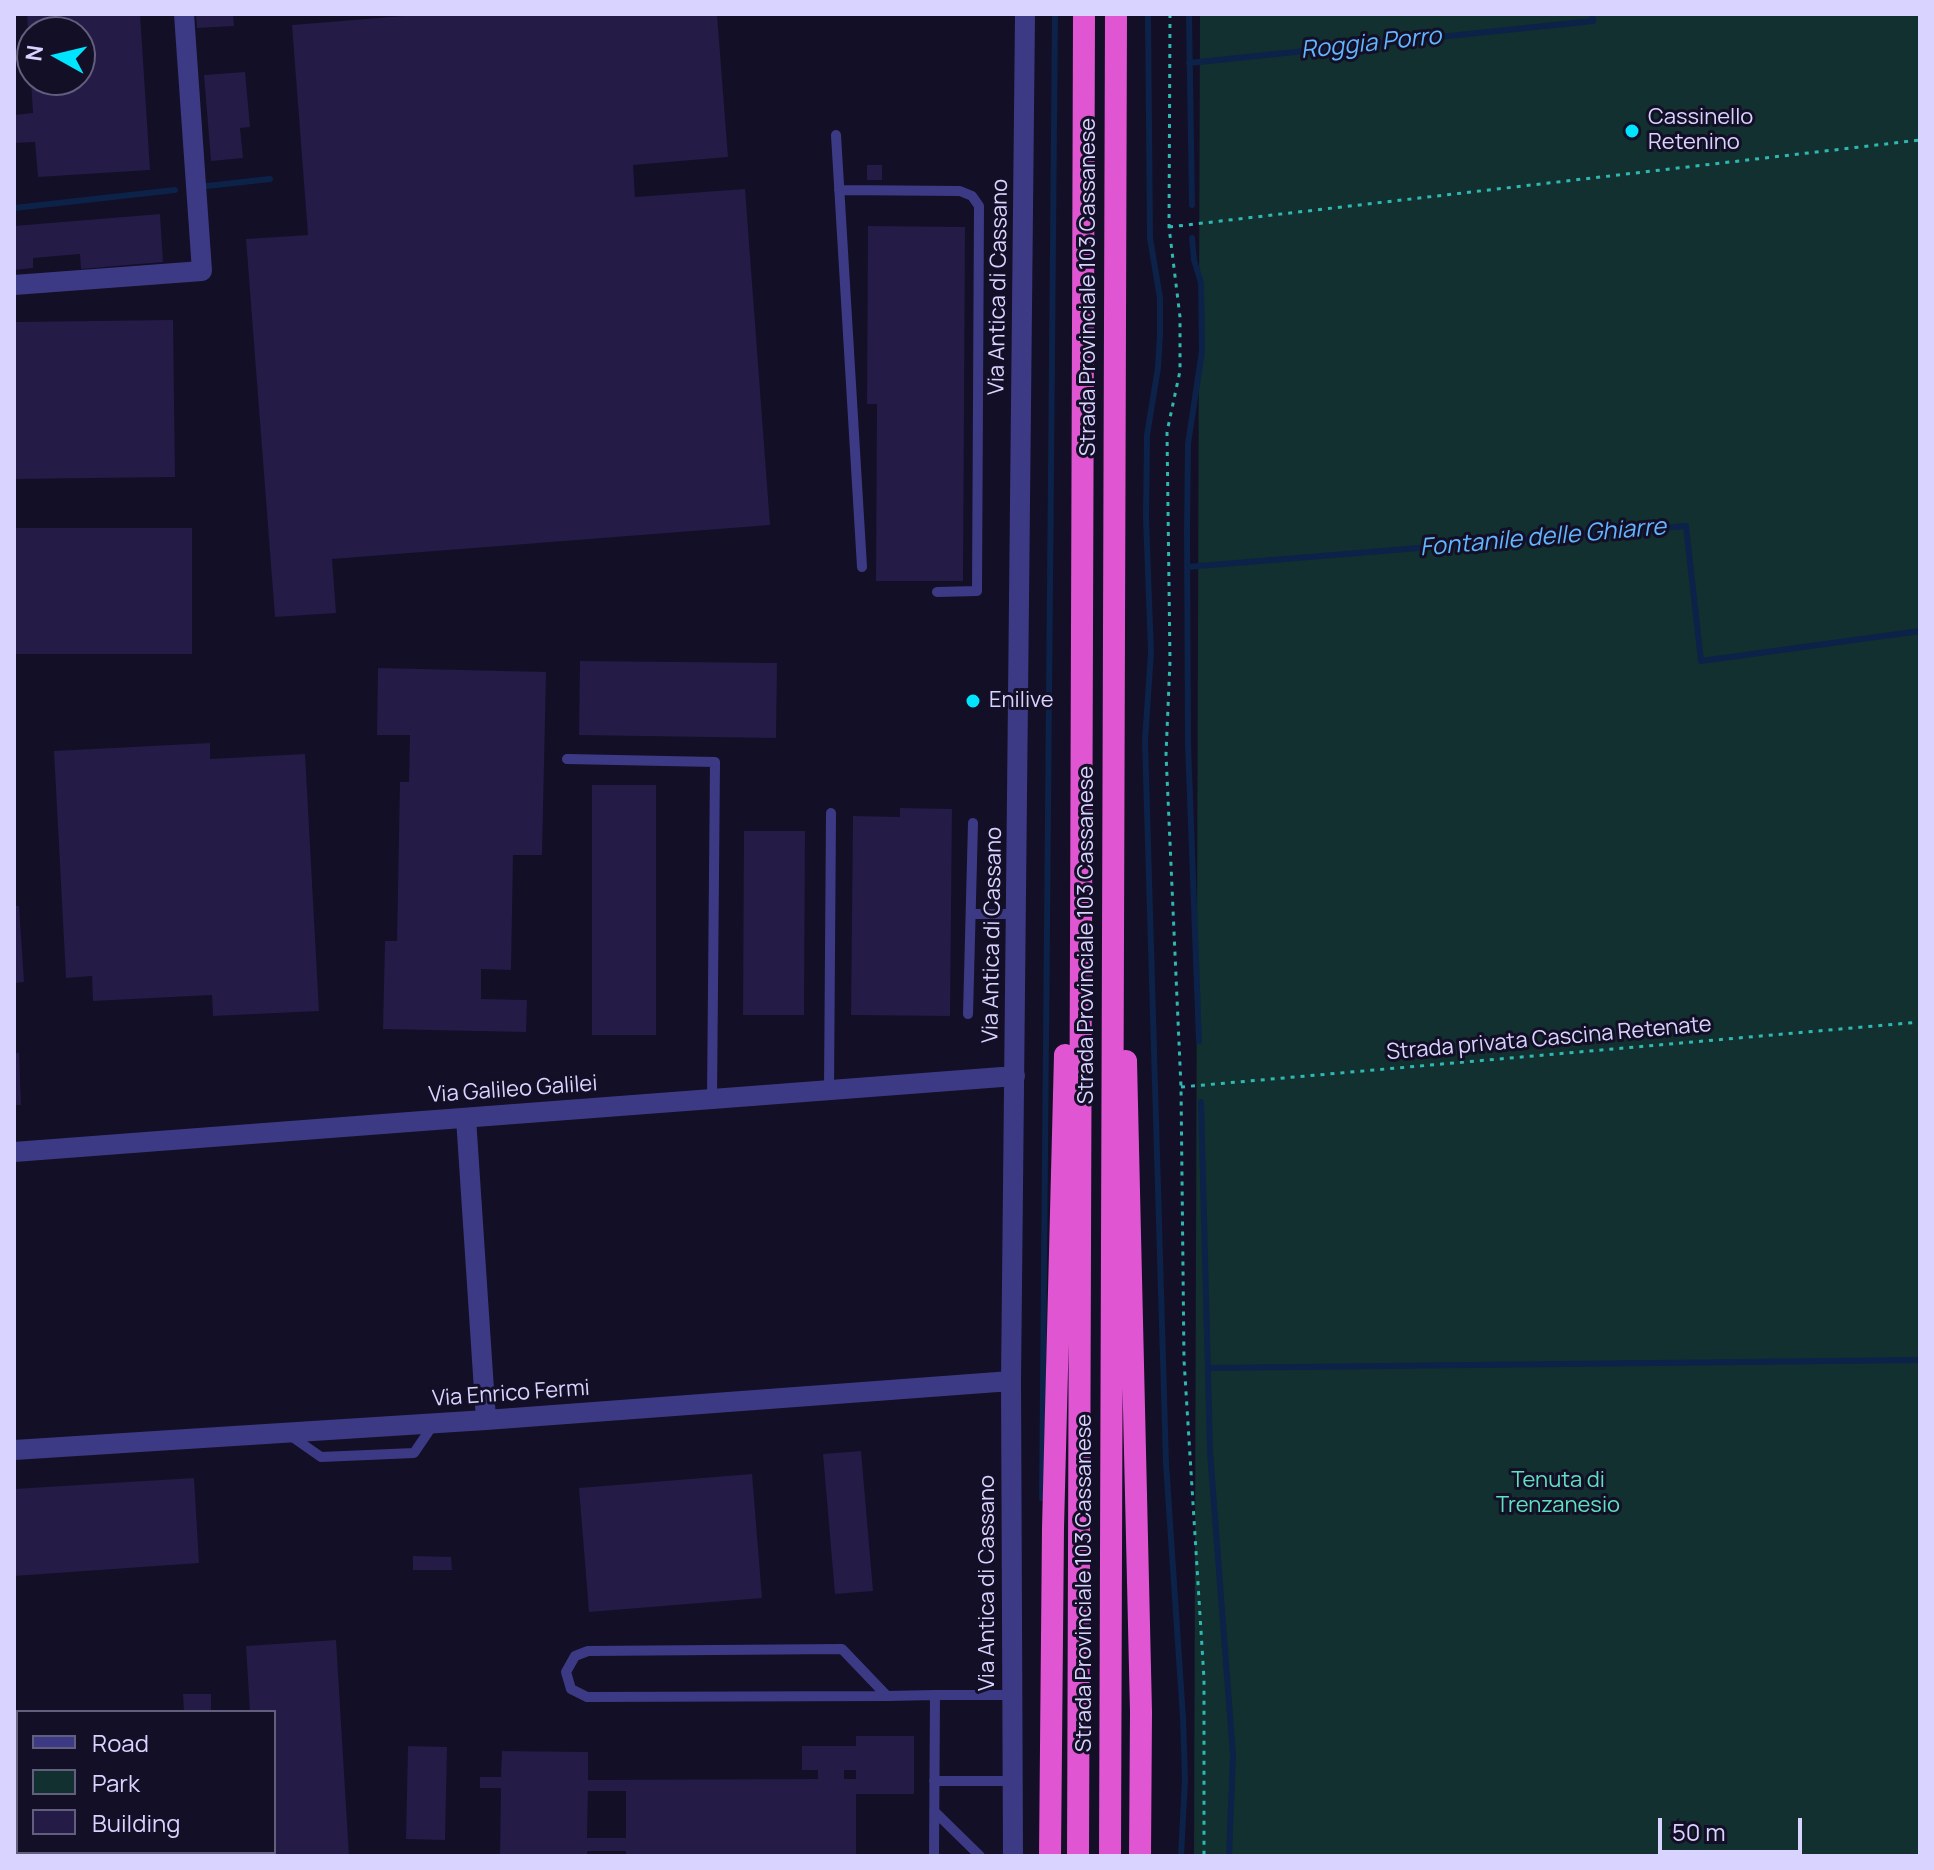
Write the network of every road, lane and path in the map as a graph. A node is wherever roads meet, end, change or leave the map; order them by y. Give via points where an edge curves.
1 (184, 14) edge
2 (1025, 14) edge
3 (1084, 14) edge
4 (1116, 14) edge
5 (1170, 14) edge
6 (836, 135) dead end
7 (1920, 140) edge
8 (839, 190) junction
9 (1169, 227) junction
10 (14, 285) edge
11 (862, 567) dead end
12 (937, 592) dead end
13 (567, 759) dead end
14 (1113, 795) junction
15 (831, 813) dead end
16 (973, 823) dead end
17 (1081, 850) junction
18 (971, 914) junction
19 (1017, 914) junction
20 (968, 1014) dead end
21 (1920, 1022) edge
22 (1015, 1076) junction
23 (1181, 1087) junction
24 (829, 1090) junction
25 (712, 1099) junction
26 (466, 1118) junction
27 (14, 1152) edge
28 (1011, 1381) junction
29 (486, 1420) junction
30 (434, 1423) junction
31 (287, 1433) junction
32 (14, 1450) edge
33 (935, 1695) junction
34 (1012, 1695) junction
35 (887, 1696) junction
36 (934, 1781) junction
37 (1013, 1781) junction
38 (935, 1812) junction
39 (934, 1856) edge
40 (980, 1856) edge
41 (1013, 1856) edge
42 (1050, 1856) edge
43 (1078, 1856) edge
44 (1110, 1856) edge
45 (1140, 1856) edge
46 (1204, 1856) edge

1 - 10 street via 202,271
2 - 19 street, Via Antica di Cassano
3 - 17 highway, Strada Provinciale 103 Cassanese
4 - 14 highway, Strada Provinciale 103 Cassanese
5 - 9 path
6 - 8 lane
7 - 9 path
8 - 11 lane
8 - 12 lane via 960,191 979,206 977,591
9 - 23 path via 1180,317 1180,371 1167,443 1166,754
13 - 25 lane via 715,762
14 - 44 highway, Strada Provinciale 103 Cassanese
14 - 45 highway via 1128,1093
15 - 24 lane
16 - 18 lane
17 - 42 highway via 1067,991
17 - 43 highway, Strada Provinciale 103 Cassanese
18 - 19 lane
18 - 20 lane
19 - 22 street, Via Antica di Cassano
21 - 23 path, Strada privata Cascina Retenate
22 - 24 street, Via Galileo Galilei
22 - 28 street, Via Antica di Cassano
23 - 46 path via 1184,1360 1204,1679
24 - 25 street, Via Galileo Galilei
25 - 26 street, Via Galileo Galilei
26 - 27 street, Via Galileo Galilei
26 - 29 street
28 - 29 street, Via Enrico Fermi
28 - 34 street, Via Antica di Cassano
29 - 30 street, Via Enrico Fermi
30 - 31 street, Via Enrico Fermi
30 - 31 lane via 414,1453 321,1457
31 - 32 street, Via Enrico Fermi
33 - 34 lane
33 - 35 lane
33 - 36 lane
34 - 37 street, Via Antica di Cassano
35 - 35 lane via 842,1649 588,1651 575,1656 566,1672 571,1689 587,1697
36 - 37 lane
36 - 38 lane
37 - 41 street, Via Antica di Cassano
38 - 39 lane
38 - 40 lane

